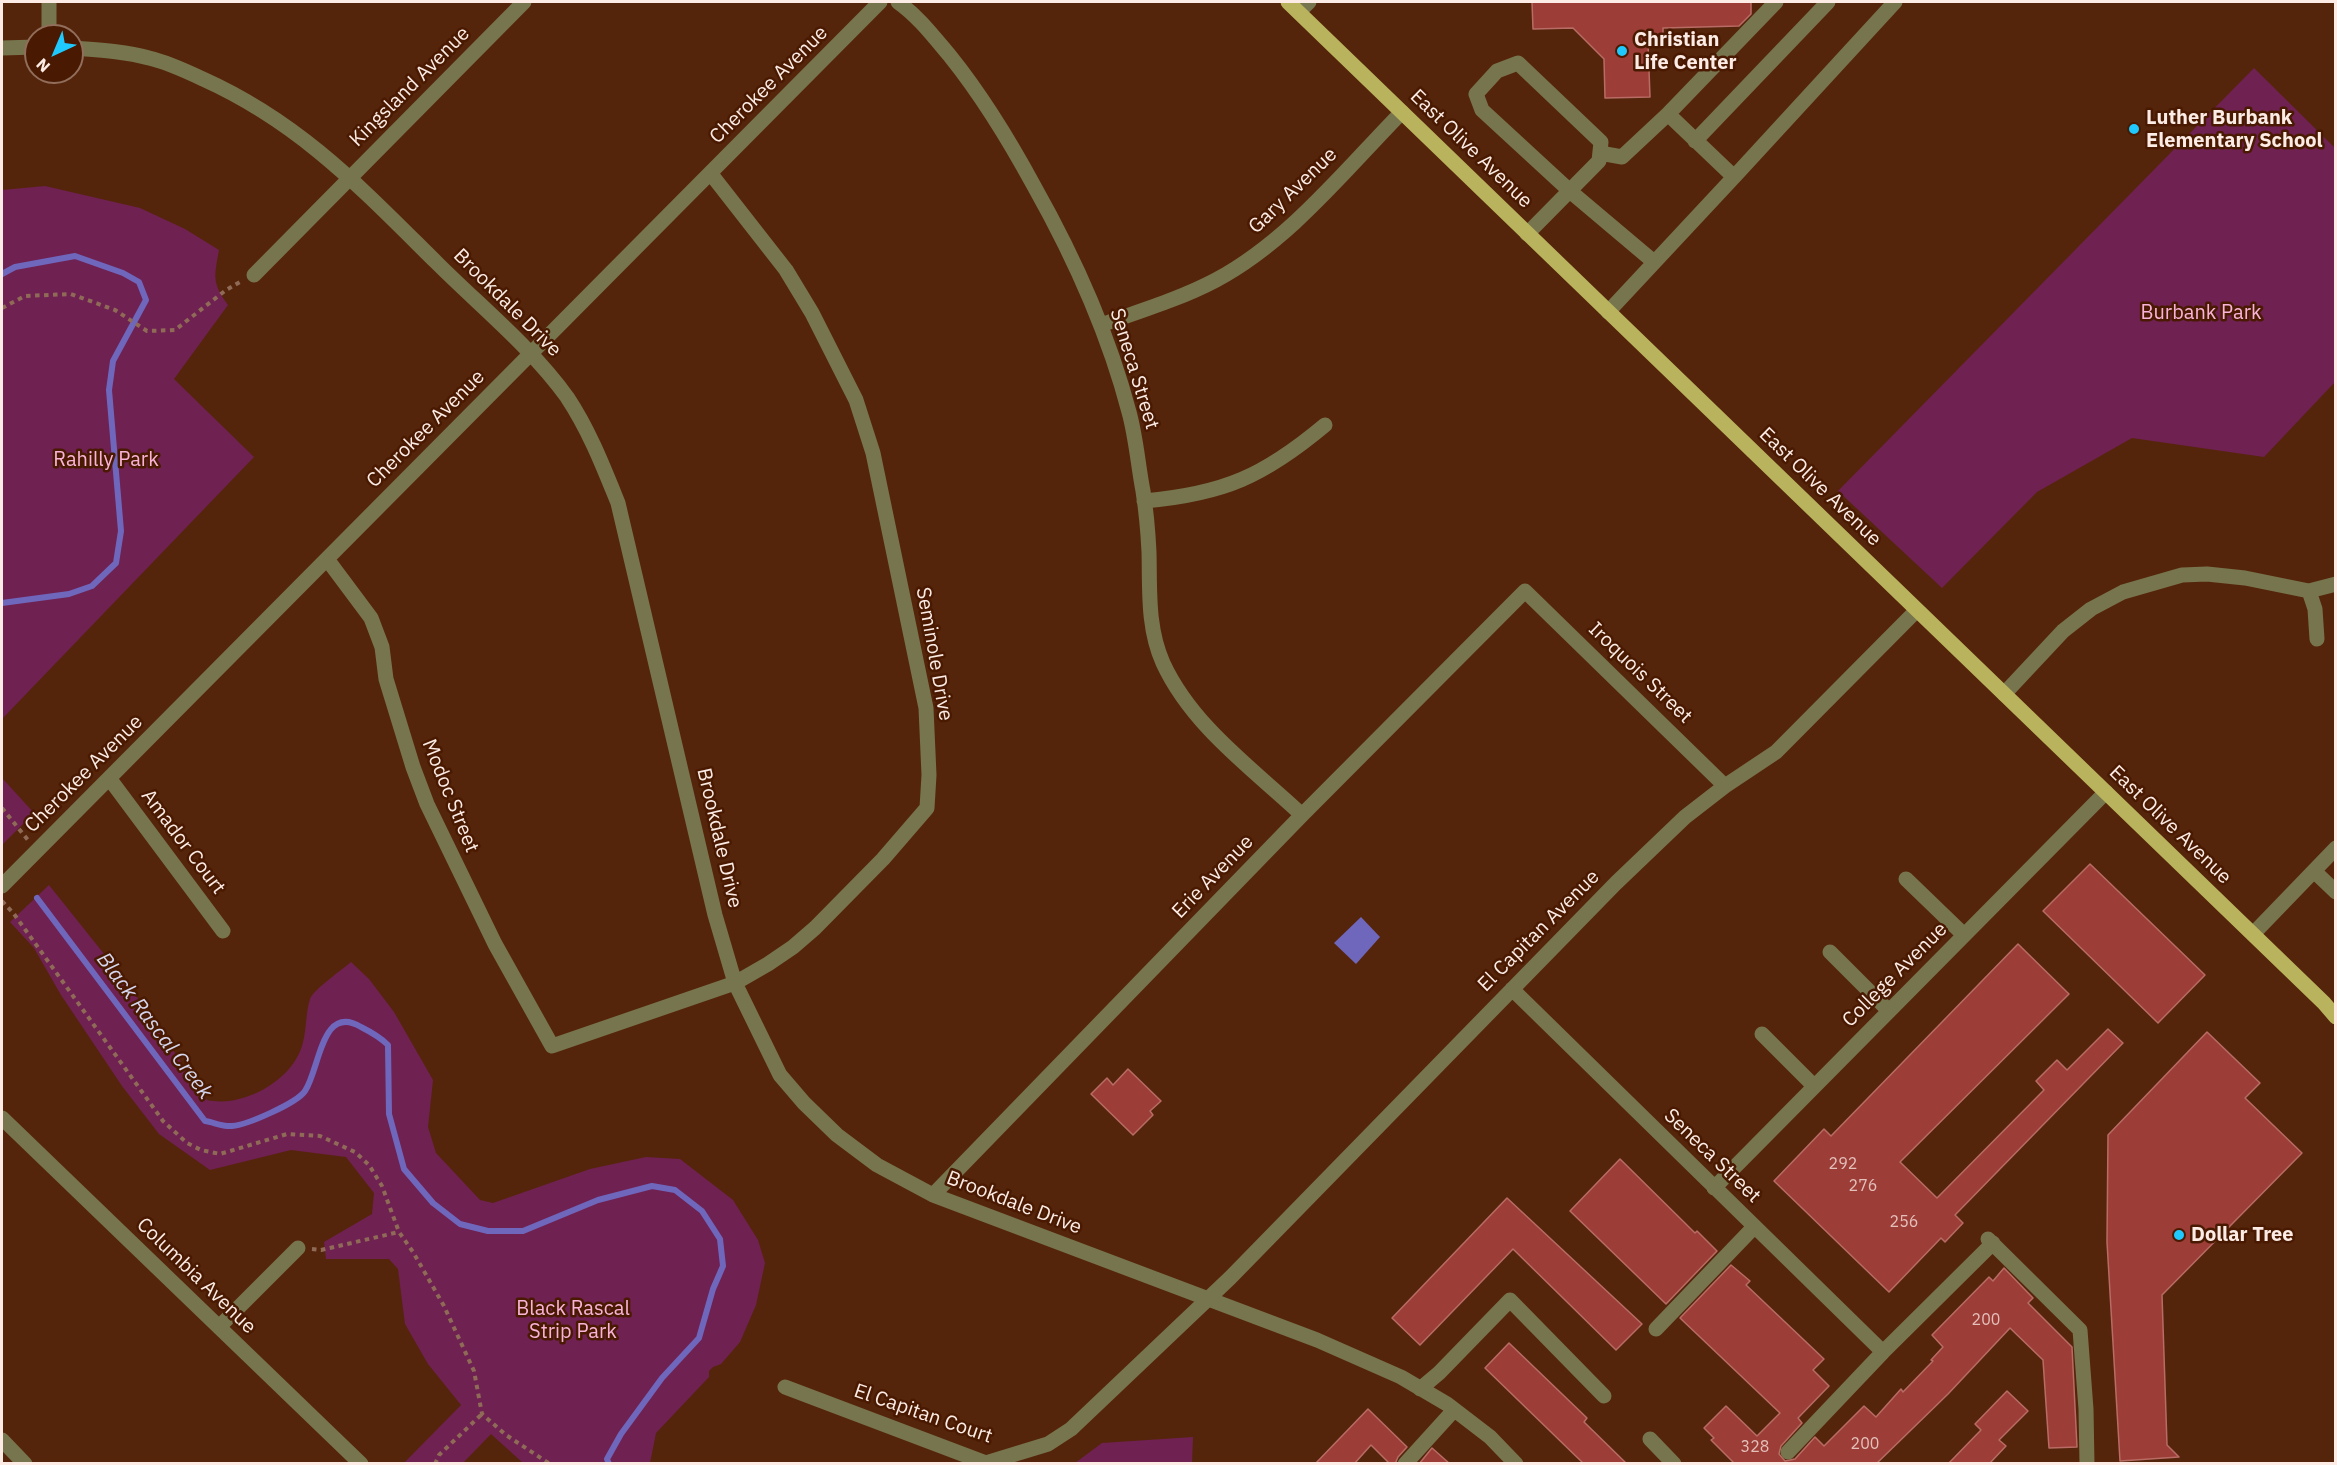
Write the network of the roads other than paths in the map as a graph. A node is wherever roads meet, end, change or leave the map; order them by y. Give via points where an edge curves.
1 (49, 2) edge
2 (524, 2) edge
3 (880, 2) edge
4 (1776, 2) edge
5 (1827, 2) edge
6 (1895, 2) edge
7 (901, 4) edge
8 (1298, 5) edge
9 (49, 24) edge
10 (24, 47) edge
11 (2, 48) edge
12 (84, 49) edge
13 (1402, 112) junction
14 (1668, 114) junction
15 (1695, 141) junction
16 (1600, 153) junction
17 (711, 174) junction
18 (351, 177) junction
19 (1734, 177) junction
20 (1571, 192) junction
21 (1527, 234) junction
22 (1654, 262) junction
23 (254, 275) road end
24 (1608, 312) junction
25 (1101, 325) junction
26 (532, 353) junction
27 (1325, 425) dead end
28 (1144, 501) junction
29 (327, 559) junction
30 (2336, 584) edge
31 (1525, 591) joint
32 (2309, 591) junction
33 (1917, 610) junction
34 (2317, 639) dead end
35 (2004, 694) junction
36 (109, 778) junction
37 (1725, 786) junction
38 (2106, 792) junction
39 (1302, 815) junction
40 (2336, 848) edge
41 (2314, 871) junction
42 (1906, 879) dead end
43 (2, 886) edge
44 (2336, 892) edge
45 (222, 932) dead end
46 (1964, 934) junction
47 (2253, 934) junction
48 (1830, 952) dead end
49 (735, 983) junction
50 (1512, 989) junction
51 (2330, 1007) edge
52 (1889, 1011) junction
53 (2336, 1017) edge
54 (1762, 1034) dead end
55 (552, 1046) joint
56 (1814, 1086) junction
57 (2, 1118) edge
58 (1714, 1188) junction
59 (933, 1194) junction
60 (1754, 1227) junction
61 (297, 1248) road end
62 (1207, 1299) junction
63 (219, 1327) junction
64 (1656, 1329) dead end
65 (1883, 1352) junction
66 (785, 1387) dead end
67 (1420, 1389) junction
68 (1604, 1396) dead end
69 (1454, 1410) junction
70 (1650, 1439) dead end
71 (2, 1440) edge
72 (1788, 1452) dead end
73 (26, 1464) edge
74 (361, 1464) edge
75 (1404, 1464) edge
76 (1516, 1464) edge
77 (1674, 1464) edge
78 (2087, 1464) edge

1 - 9 street
2 - 18 street, Kingsland Avenue
3 - 17 street, Cherokee Avenue
4 - 14 street
5 - 15 street
6 - 19 street
7 - 25 street, Seneca Street via 932,35 999,122 1068,246
8 - 13 main road, East Olive Avenue
10 - 11 street
12 - 18 street, Brookdale Drive via 150,58 228,90 277,118
13 - 21 main road, East Olive Avenue
13 - 25 street, Gary Avenue via 1312,206 1246,261 1216,280 1164,303
14 - 15 street
14 - 16 street via 1622,156
15 - 19 street
16 - 20 street via 1599,161
16 - 20 street via 1601,142 1518,63 1497,71 1476,94 1482,110
17 - 26 street, Cherokee Avenue
17 - 49 street, Seminole Drive via 786,270 856,400 873,453 926,708 929,775 927,808 883,859 793,947
18 - 23 street, Kingsland Avenue
18 - 26 street, Brookdale Drive
19 - 22 street
20 - 21 street
20 - 22 street
21 - 24 main road, East Olive Avenue
22 - 24 street
24 - 33 main road, East Olive Avenue
25 - 28 street, Seneca Street via 1129,412
26 - 29 street, Cherokee Avenue
26 - 49 street, Brookdale Drive via 567,397 592,440 618,503 715,915
27 - 28 street via 1272,465 1223,488 1184,498
28 - 39 street, Seneca Street via 1153,629 1178,691 1206,726
29 - 36 street, Cherokee Avenue
29 - 55 street, Modoc Street via 371,618 386,679 428,804 495,944
30 - 32 street
31 - 37 street, Iroquois Street
31 - 39 street, Erie Avenue
32 - 34 street
32 - 35 street via 2207,574 2182,576 2123,592 2091,609 2063,631
33 - 35 main road, East Olive Avenue
33 - 37 street, El Capitan Avenue via 1776,752
35 - 38 main road, East Olive Avenue
36 - 43 street, Cherokee Avenue
36 - 45 street, Amador Court
37 - 50 street, El Capitan Avenue via 1668,834
38 - 46 street, College Avenue
38 - 47 main road, East Olive Avenue
39 - 59 street, Erie Avenue
40 - 41 street
41 - 44 street
41 - 47 street
42 - 46 street
46 - 52 street, College Avenue
47 - 51 main road, East Olive Avenue
48 - 52 street
49 - 55 street, Seminole Drive
49 - 59 street, Brookdale Drive via 780,1075 804,1103 837,1135 878,1165
50 - 58 street, Seneca Street
50 - 62 street, El Capitan Avenue
51 - 53 main road, East Olive Avenue
52 - 56 street, College Avenue
54 - 56 street
56 - 58 street, College Avenue
57 - 63 street, Columbia Avenue
58 - 60 street, Seneca Street
59 - 62 street, Brookdale Drive
60 - 64 street
60 - 65 street, Seneca Street
61 - 63 street
62 - 66 street, El Capitan Court via 1071,1430 1048,1444 986,1463
62 - 67 street, Brookdale Drive via 1317,1341
63 - 74 street, Columbia Avenue
65 - 72 street
65 - 78 street via 1990,1241 2080,1330
67 - 68 street via 1510,1300
67 - 69 street, Brookdale Drive
69 - 75 street
69 - 76 street, Brookdale Drive via 1490,1437
70 - 77 street
71 - 73 street

